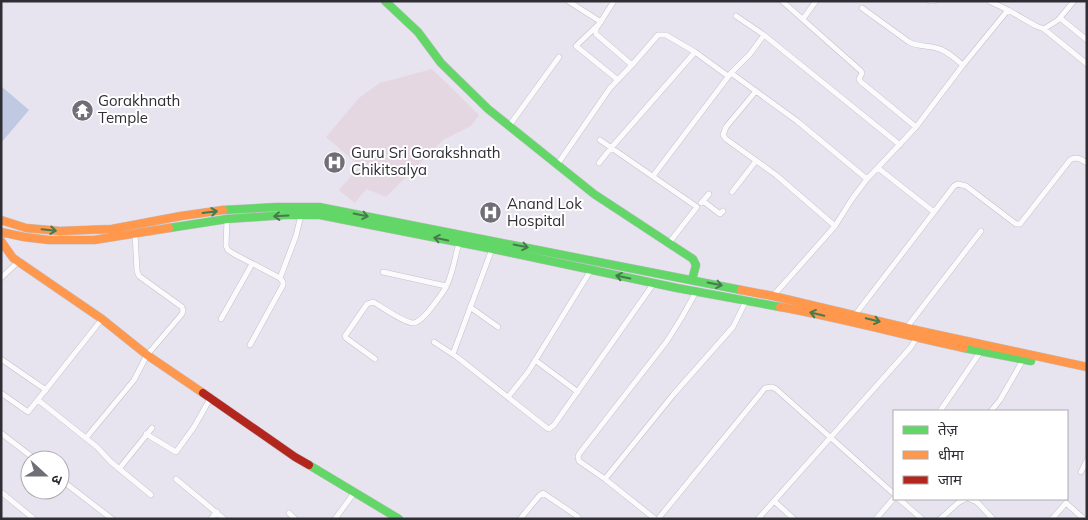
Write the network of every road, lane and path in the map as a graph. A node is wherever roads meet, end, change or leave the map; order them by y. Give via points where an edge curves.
1 (385, 1) edge
2 (568, 1) edge
3 (614, 1) edge
4 (782, 1) edge
5 (816, 1) edge
6 (930, 1) edge
7 (934, 1) edge
8 (989, 1) edge
9 (1074, 1) edge
10 (862, 8) dead end
11 (1008, 10) junction
12 (736, 16) dead end
13 (1060, 18) junction
14 (803, 19) junction
15 (601, 22) junction
16 (1044, 29) junction
17 (764, 35) junction
18 (1087, 40) edge
19 (695, 52) junction
20 (559, 57) dead end
21 (632, 64) junction
22 (1087, 64) edge
23 (963, 65) junction
24 (730, 75) junction
25 (618, 80) junction
26 (756, 91) junction
27 (509, 126) junction
28 (916, 127) junction
29 (600, 140) dead end
30 (900, 145) junction
31 (611, 148) junction
32 (756, 161) junction
33 (598, 163) dead end
34 (1087, 163) edge
35 (557, 165) junction
36 (878, 168) junction
37 (653, 176) junction
38 (867, 179) junction
39 (732, 192) dead end
40 (708, 194) dead end
41 (703, 201) junction
42 (698, 208) junction
43 (723, 211) dead end
44 (934, 212) junction
45 (301, 215) junction
46 (227, 220) junction
47 (2, 222) edge
48 (835, 226) junction
49 (981, 231) dead end
50 (1, 232) edge
51 (136, 232) junction
52 (1, 241) edge
53 (460, 243) junction
54 (669, 243) junction
55 (492, 249) junction
56 (18, 262) junction
57 (252, 264) junction
58 (592, 270) junction
59 (384, 272) dead end
60 (1, 278) edge
61 (280, 278) junction
62 (692, 280) junction
63 (654, 283) junction
64 (446, 286) junction
65 (696, 292) junction
66 (773, 296) junction
67 (746, 301) junction
68 (470, 307) junction
69 (855, 316) junction
70 (221, 318) dead end
71 (102, 319) junction
72 (498, 327) dead end
73 (907, 328) junction
74 (918, 334) junction
75 (434, 342) dead end
76 (250, 345) dead end
77 (981, 351) junction
78 (453, 354) junction
79 (147, 355) junction
80 (1, 359) edge
81 (374, 359) dead end
82 (535, 360) junction
83 (1023, 360) junction
84 (1085, 367) edge
85 (46, 390) junction
86 (578, 392) junction
87 (1, 393) edge
88 (508, 397) junction
89 (210, 399) junction
90 (38, 400) junction
91 (944, 410) edge
92 (992, 410) edge
93 (152, 428) dead end
94 (1, 433) edge
95 (146, 434) junction
96 (86, 438) junction
97 (831, 438) junction
98 (23, 450) edge
99 (1087, 460) edge
100 (119, 469) junction
101 (1080, 472) dead end
102 (176, 479) dead end
103 (605, 479) junction
104 (70, 487) edge
105 (1, 492) edge
106 (354, 493) junction
107 (151, 495) dead end
108 (893, 495) edge
109 (893, 497) edge
110 (900, 500) edge
111 (963, 500) edge
112 (972, 500) edge
113 (774, 501) junction
114 (216, 512) junction
115 (289, 513) dead end
116 (34, 519) edge
117 (112, 519) edge
118 (211, 519) edge
119 (224, 519) edge
120 (295, 519) edge
121 (335, 519) edge
122 (399, 519) edge
123 (520, 519) edge
124 (579, 519) edge
125 (657, 519) edge
126 (758, 519) edge
127 (794, 519) edge
128 (876, 519) edge
129 (922, 519) edge
130 (940, 519) edge
131 (992, 519) edge
132 (1052, 519) edge
133 (1084, 519) edge

1 - 27 main road via 418,32 440,63
2 - 15 street
3 - 15 street
4 - 14 street
5 - 14 street
6 - 7 street
8 - 11 street
9 - 13 street
10 - 23 street via 914,45 942,49
11 - 16 street
11 - 23 street
12 - 17 street
13 - 16 street
13 - 18 street
14 - 28 street via 861,71 861,82
15 - 21 street via 596,34
15 - 25 street via 576,46
16 - 22 street
17 - 24 street
17 - 30 street
19 - 21 street via 662,34
19 - 24 street
19 - 31 street
20 - 27 street
21 - 25 street
23 - 28 street
24 - 26 street
24 - 37 street
25 - 35 street
26 - 32 street via 726,126 723,135
26 - 38 street
27 - 35 main road
28 - 30 street
29 - 31 street
30 - 36 street
31 - 33 street
31 - 37 street
32 - 39 street
32 - 48 street
34 - 44 street via 1079,158 1070,160 1018,225 961,184 954,186
35 - 54 main road via 594,194
36 - 38 street
36 - 44 street
37 - 42 street
38 - 48 street
40 - 41 street
41 - 42 street
41 - 43 street via 720,214
42 - 54 street
44 - 69 street
45 -> 46 main road
53 -> 45 main road via 320,215
45 - 61 street
46 - 51 main road
46 - 57 street via 226,246
47 -> 62 main road via 60,232 112,229 225,210 314,206
48 - 66 street
49 - 73 street
50 - 51 main road via 49,240 94,240
51 - 79 street via 139,276 182,307 183,311
52 - 56 main road
53 - 55 main road
53 - 64 street
54 - 62 main road via 695,262
55 - 58 main road
55 - 68 street
56 - 60 street
56 - 71 main road
57 - 61 street
57 - 70 street
63 -> 58 main road
58 - 82 street
59 - 64 street
61 - 76 street via 283,285
62 -> 66 main road
63 - 65 main road
63 - 86 street
64 - 81 street via 417,322 406,321 376,303 367,304 345,336
65 - 67 main road
65 - 103 street via 667,341 579,454 579,461
66 - 69 main road
74 -> 67 main road
67 - 103 street via 733,327
68 - 72 street
68 - 78 street
69 -> 73 main road
71 - 79 main road
71 - 85 street
73 - 74 main road
74 - 77 main road
74 - 84 main road
74 - 97 street via 911,347
75 - 78 street
77 - 83 main road
77 - 91 street
78 - 88 street
79 - 89 main road
79 - 96 street via 134,380
80 - 85 street
82 - 86 street
82 - 88 street
83 - 84 main road
83 - 92 street
85 - 90 street
86 - 88 street via 550,429
87 - 90 street via 28,412
89 - 95 street via 176,452
89 - 106 main road
90 - 96 street
93 - 95 street
94 - 98 street
95 - 100 street
96 - 100 street
97 - 108 street
97 - 113 street
97 - 125 street via 776,389 765,388
99 - 101 street
100 - 107 street
102 - 114 street
103 - 125 street
104 - 117 street
105 - 116 street
106 - 121 street
106 - 122 main road
109 - 128 street
110 - 129 street
111 - 130 street
112 - 131 street
113 - 126 street
113 - 127 street
114 - 118 street
114 - 119 street
115 - 120 street
123 - 124 street via 543,493
132 - 133 street via 1066,503

